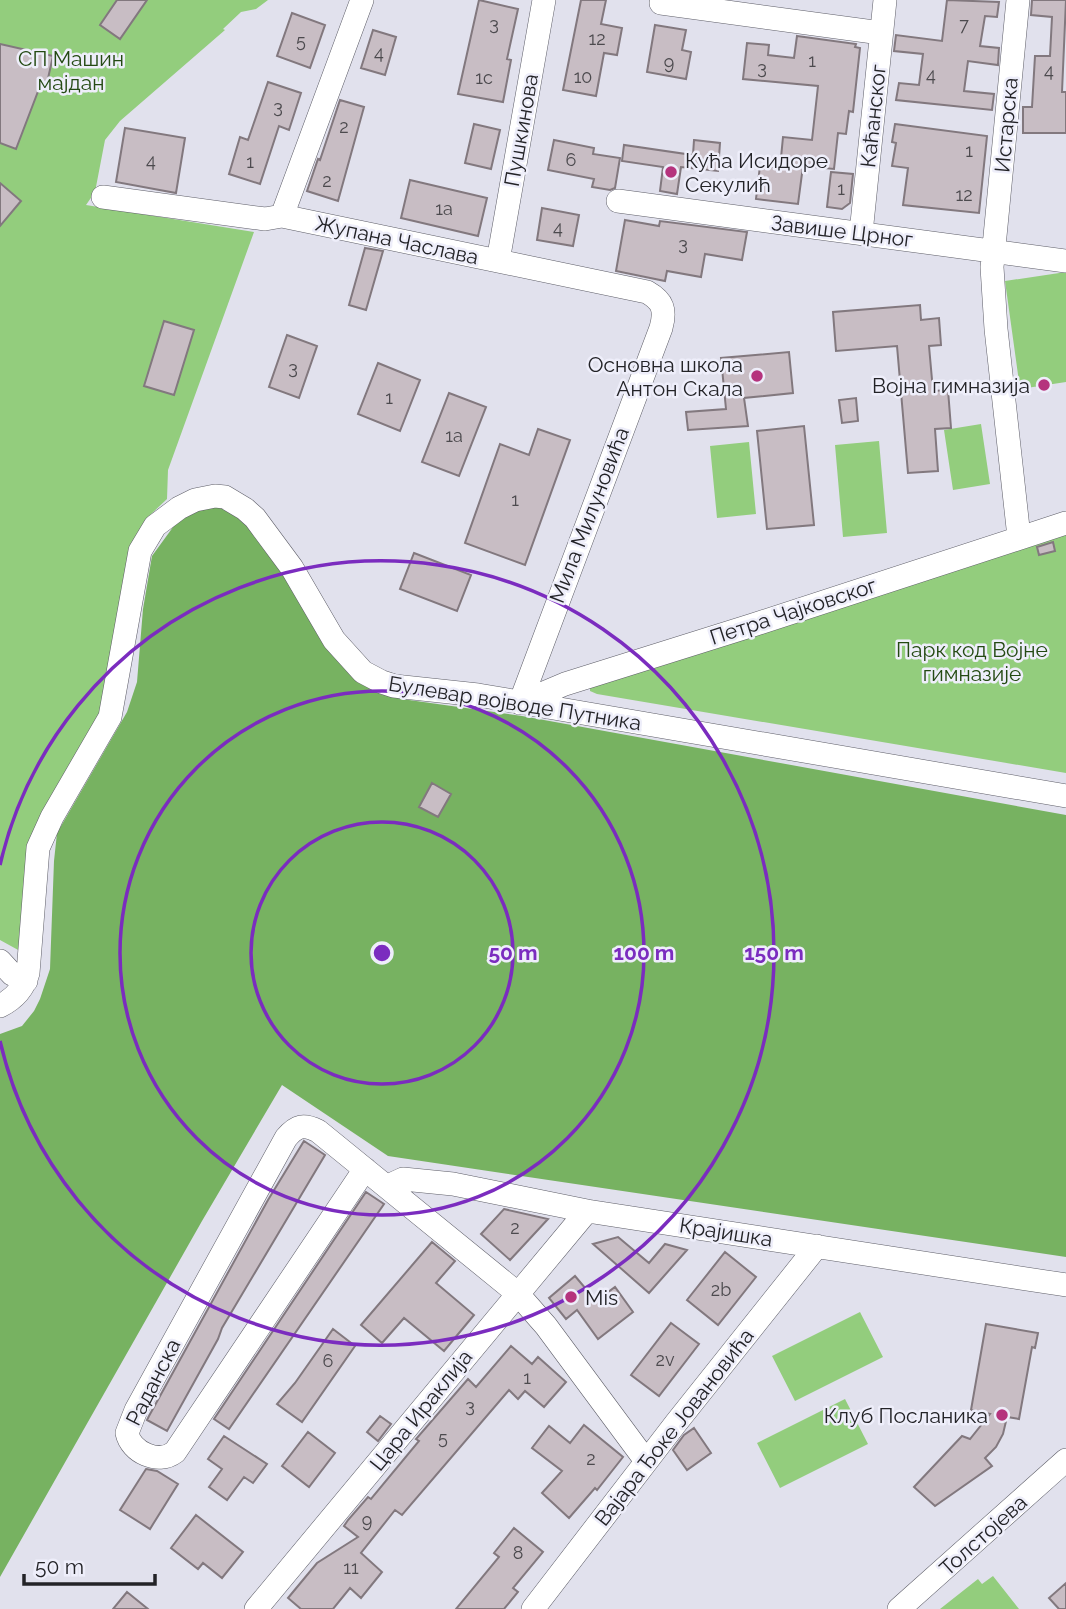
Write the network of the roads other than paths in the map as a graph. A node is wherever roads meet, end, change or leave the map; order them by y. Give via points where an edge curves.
1 (362, 0) edge
2 (544, 0) edge
3 (885, 0) edge
4 (1018, 0) edge
5 (661, 3) dead end
6 (881, 33) junction
7 (103, 197) dead end
8 (618, 201) dead end
9 (282, 216) junction
10 (861, 233) junction
11 (994, 250) junction
12 (498, 261) junction
13 (1066, 261) edge
14 (661, 328) joint
15 (1066, 523) edge
16 (1019, 537) junction
17 (520, 703) junction
18 (1066, 796) edge
19 (0, 961) edge
20 (26, 981) junction
21 (0, 1006) edge
22 (365, 1169) junction
23 (388, 1186) junction
24 (587, 1211) junction
25 (817, 1246) junction
26 (1066, 1285) edge
27 (517, 1293) junction
28 (1066, 1460) edge
29 (646, 1461) junction
30 (256, 1609) edge
31 (533, 1609) edge
32 (899, 1609) edge

1 - 9 street
2 - 12 street, Пушкинова
3 - 6 street, Каћанског
4 - 11 street, Истарска
5 - 6 street
6 - 10 street, Каћанског
7 - 9 street, Жупана Часлава via 265,219
8 - 10 street, Завише Црног
9 - 12 street, Жупана Часлава
10 - 11 street, Завише Црног
11 - 13 street, Завише Црног
11 - 16 street, Истарска via 996,329
12 - 14 street, Жупана Часлава via 647,292 663,306
14 - 17 street, Мила Милуновића
15 - 16 street, Петра Чајковског
16 - 17 street, Петра Чајковског via 565,684
17 - 18 street, Булевар војводе Путника
17 - 20 street, Булевар војводе Путника via 394,686 373,678 357,667 326,629 292,568 256,518 225,497 195,500 179,508 155,526 140,551 110,717 38,848
19 - 20 street
20 - 21 street
22 - 22 street, Раданска via 318,1131 309,1126 293,1129 132,1418 127,1433 134,1446 153,1458 175,1452
22 - 23 street, Раданска
23 - 24 street, Крајишка via 403,1180 453,1184
23 - 27 street, Раданска
24 - 25 street, Крајишка
24 - 27 street, Цара Ираклија
25 - 26 street, Крајишка
25 - 29 street, Вајара Ђоке Јовановића
27 - 29 street, Раданска via 547,1326
27 - 30 street, Цара Ираклија
28 - 32 street, Толстојева
29 - 31 street, Вајара Ђоке Јовановића

